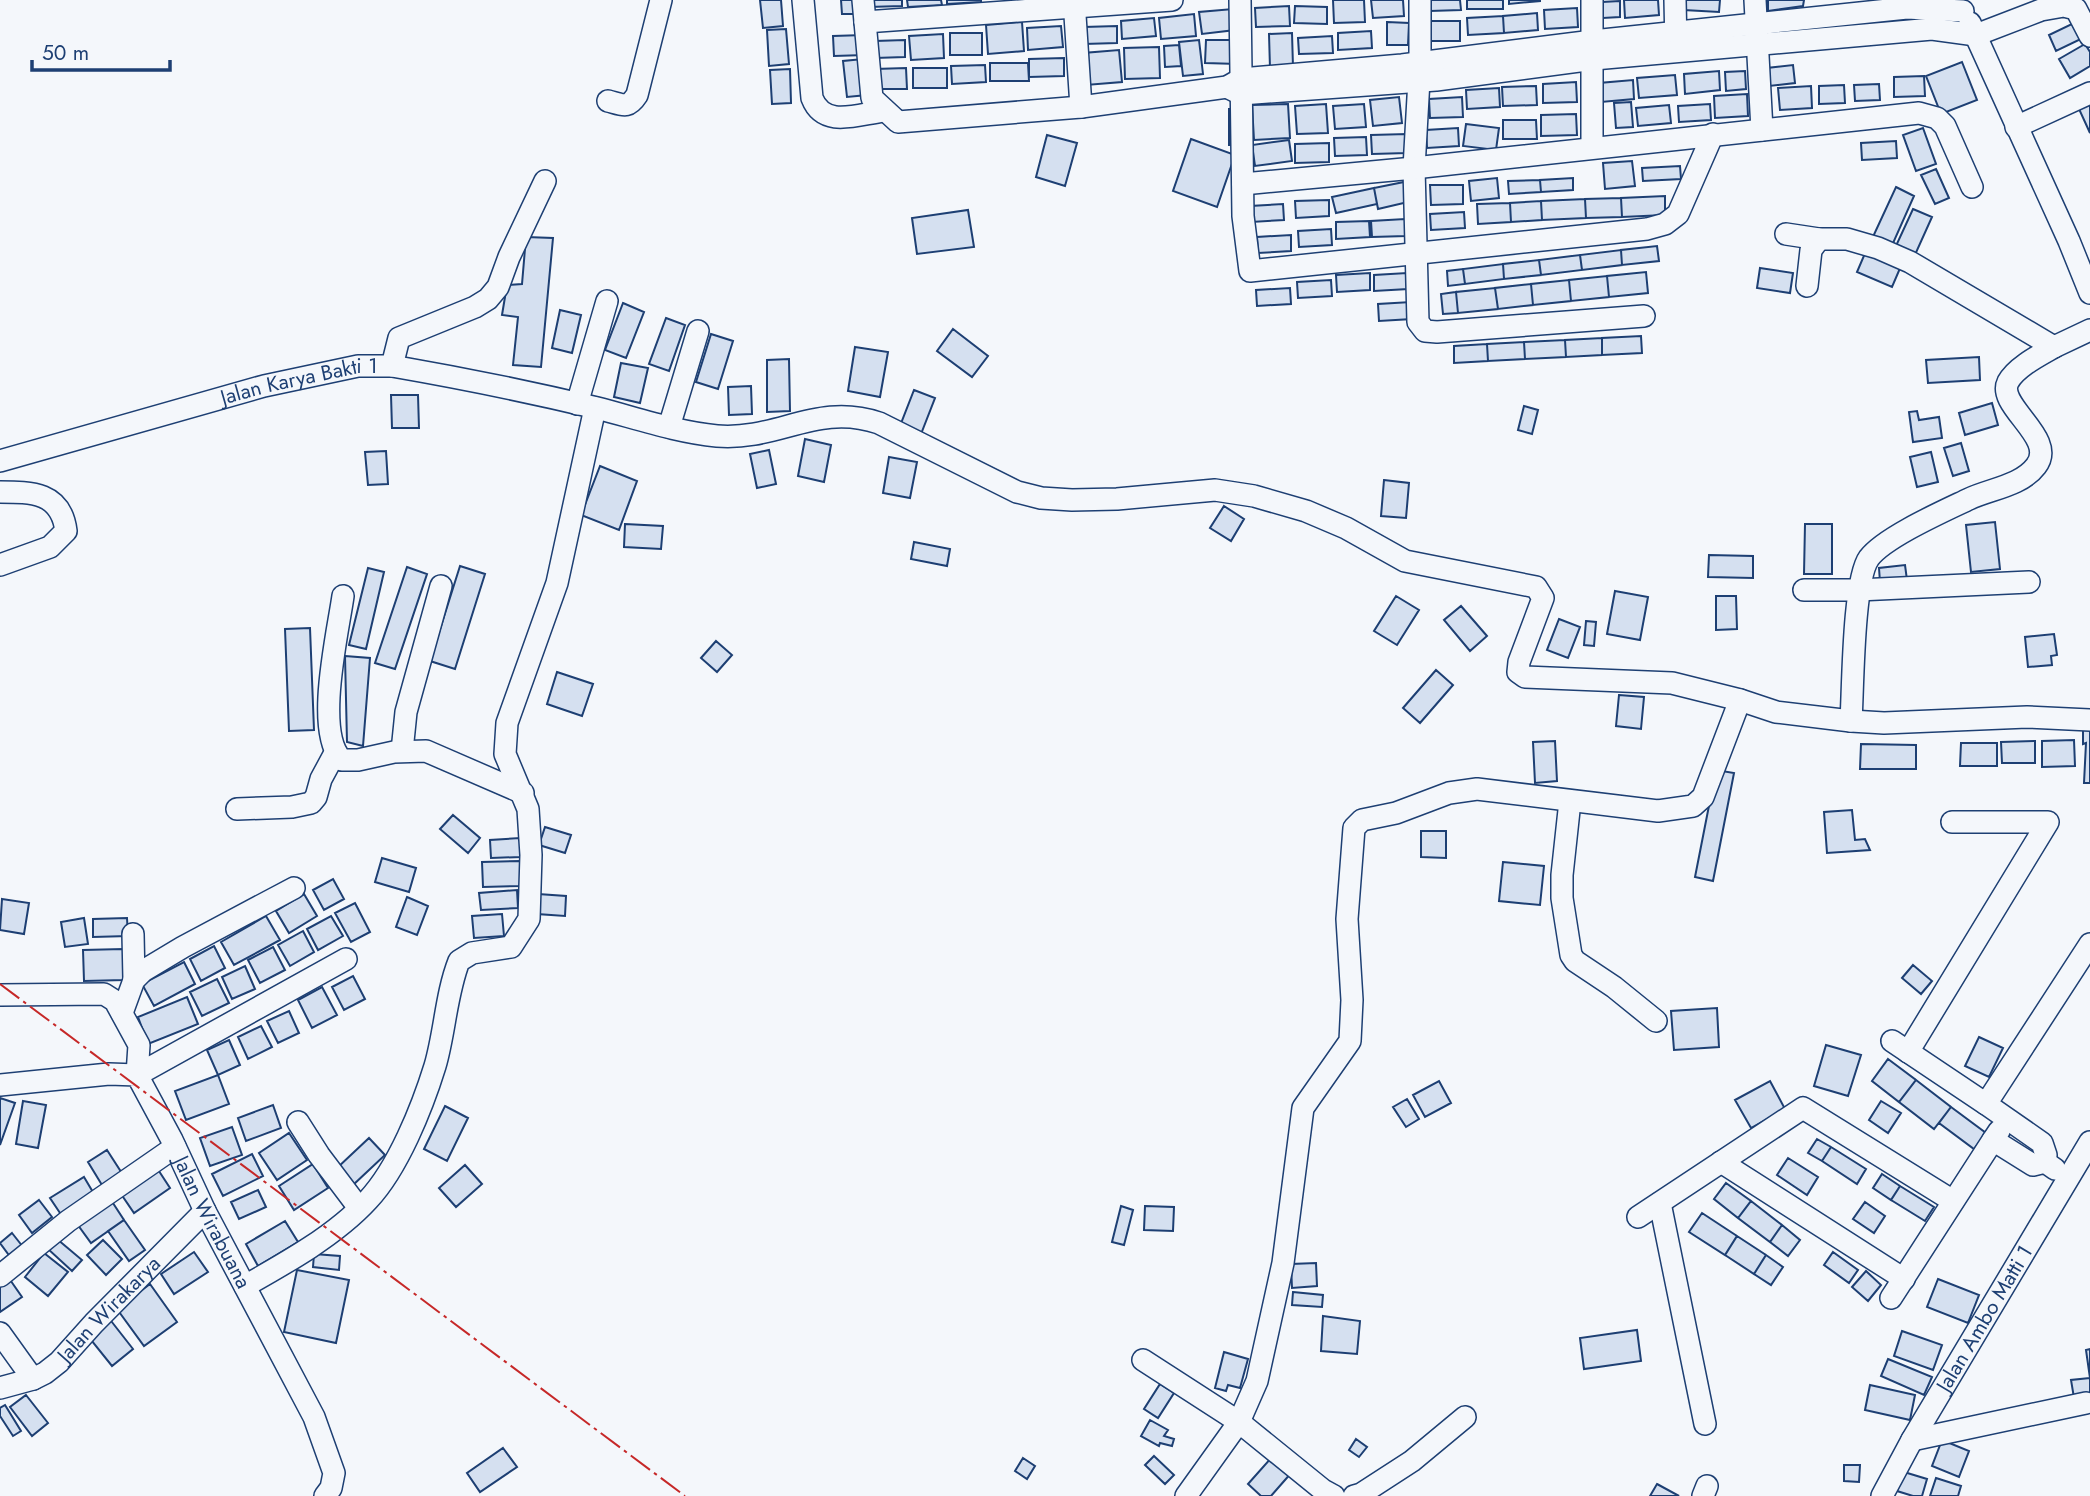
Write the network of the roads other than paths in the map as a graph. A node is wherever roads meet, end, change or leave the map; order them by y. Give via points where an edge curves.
1 (661, 0) edge
2 (803, 0) edge
3 (863, 0) edge
4 (1172, 0) edge
5 (1240, 0) edge
6 (1420, 0) edge
7 (1592, 0) edge
8 (1675, 0) edge
9 (1755, 0) edge
10 (1074, 3) edge
11 (1961, 5) edge
12 (865, 22) junction
13 (1756, 24) junction
14 (1976, 35) junction
15 (2090, 36) edge
16 (1676, 42) junction
17 (1758, 46) junction
18 (1593, 50) junction
19 (1420, 71) junction
20 (1236, 87) junction
21 (2090, 93) edge
22 (608, 101) dead end
23 (1081, 107) junction
24 (884, 111) junction
25 (2017, 127) junction
26 (1762, 130) junction
27 (1713, 134) junction
28 (1592, 147) junction
29 (1414, 168) junction
30 (545, 181) dead end
31 (1242, 184) junction
32 (1972, 187) dead end
33 (1786, 234) dead end
34 (1819, 239) junction
35 (1418, 253) junction
36 (1807, 286) dead end
37 (2090, 293) edge
38 (607, 301) dead end
39 (1644, 316) dead end
40 (2090, 330) edge
41 (698, 331) dead end
42 (2054, 347) junction
43 (392, 366) junction
44 (586, 406) junction
45 (669, 427) junction
46 (0, 461) edge
47 (0, 492) edge
48 (0, 565) edge
49 (2029, 582) dead end
50 (441, 586) dead end
51 (1804, 590) dead end
52 (1858, 590) junction
53 (343, 596) dead end
54 (1740, 700) junction
55 (2090, 720) edge
56 (1851, 721) junction
57 (402, 751) junction
58 (335, 753) junction
59 (523, 793) junction
60 (1570, 801) junction
61 (237, 809) dead end
62 (1952, 822) dead end
63 (294, 888) dead end
64 (133, 934) dead end
65 (2090, 944) edge
66 (346, 959) dead end
67 (134, 980) junction
68 (0, 995) edge
69 (122, 1013) junction
70 (1656, 1021) dead end
71 (137, 1075) junction
72 (0, 1085) edge
73 (1986, 1104) junction
74 (2007, 1119) junction
75 (298, 1122) dead end
76 (1993, 1140) junction
77 (2090, 1142) edge
78 (175, 1147) junction
79 (1721, 1162) junction
80 (2045, 1162) junction
81 (2069, 1177) junction
82 (1953, 1201) junction
83 (1660, 1203) junction
84 (359, 1208) junction
85 (205, 1211) junction
86 (1638, 1217) dead end
87 (0, 1276) edge
88 (1904, 1279) junction
89 (245, 1286) junction
90 (1891, 1298) dead end
91 (0, 1334) edge
92 (1143, 1360) dead end
93 (33, 1379) junction
94 (0, 1388) edge
95 (2085, 1403) dead end
96 (1465, 1416) dead end
97 (1239, 1422) junction
98 (1705, 1424) dead end
99 (1912, 1440) junction
100 (1887, 1495) edge
101 (326, 1496) edge
102 (1186, 1496) edge
103 (1334, 1496) edge
104 (1354, 1496) edge

1 - 22 street via 638,95 627,105
2 - 24 street via 815,107 832,118
3 - 12 street
4 - 10 street
5 - 20 street
6 - 19 street
7 - 18 street
8 - 16 street
9 - 13 street
10 - 12 street
10 - 23 street
11 - 13 street
11 - 14 street
12 - 24 street via 872,98
13 - 16 street
13 - 17 street
14 - 15 street via 2064,6 2076,9
14 - 17 street via 1932,29
14 - 25 street
16 - 17 street
16 - 18 street
17 - 26 street
18 - 19 street
18 - 28 street
19 - 20 street
19 - 29 street
20 - 23 street
20 - 31 street
21 - 25 street
23 - 24 street via 898,122
25 - 37 street
26 - 27 street
26 - 32 street via 1928,115 1945,126
27 - 28 street
27 - 35 street via 1678,214 1665,225
28 - 29 street
29 - 31 street
29 - 35 street
30 - 43 street, Jalan Karya Bakti 1 via 498,287 475,307 399,338
31 - 35 street via 1250,271
33 - 34 street
34 - 36 street via 1811,250
34 - 42 street via 1847,239 1910,262
35 - 39 street via 1418,322 1425,331
38 - 44 street
40 - 42 street
41 - 45 street
42 - 52 street via 2016,373 2006,389 2041,449 2034,470 1937,515 1882,547 1870,556
43 - 44 street
43 - 46 street, Jalan Karya Bakti 1 via 358,366 264,386
44 - 45 street
44 - 59 street via 557,583 507,723 505,754
45 - 54 street via 718,436 750,436 847,415 879,423 1017,492 1041,498 1118,499 1215,490 1254,496 1306,511 1405,561 1535,587 1544,598 1519,662 1518,672 1525,677 1672,683
47 - 48 street via 41,495 60,510 66,531 50,547
49 - 52 street
50 - 57 street via 406,712
51 - 52 street
52 - 56 street
53 - 58 street via 328,691
54 - 56 street via 1776,712
54 - 60 street via 1703,797 1693,806 1658,811
55 - 56 street
57 - 58 street via 358,760 342,760
57 - 59 street via 426,751
58 - 61 street via 310,803
59 - 84 street via 530,823 532,879 527,926 511,947 472,953 459,961 435,1066 407,1137 394,1163
60 - 70 street via 1562,898 1571,955
60 - 97 street via 1492,789 1460,790 1362,820 1353,828 1347,919 1350,1041 1303,1108 1283,1263 1256,1381
62 - 73 street via 2048,822 1900,1046
63 - 67 street via 183,947
64 - 67 street
65 - 73 street
66 - 71 street
67 - 69 street
68 - 69 street via 103,994 115,1001
69 - 71 street via 139,1045
71 - 72 street
71 - 78 street, Jalan Wirabuana
73 - 74 street
74 - 76 street
74 - 80 street via 2042,1143
75 - 84 street
76 - 80 street via 2034,1165
76 - 82 street
77 - 81 street, Jalan Ambo Matti 1
78 - 85 street, Jalan Wirabuana
78 - 87 street via 68,1221
79 - 82 street via 1803,1108
79 - 83 street
79 - 88 street
80 - 81 street
81 - 99 street, Jalan Ambo Matti 1
82 - 88 street
83 - 86 street
83 - 98 street
84 - 89 street via 304,1252
85 - 89 street, Jalan Wirabuana
85 - 93 street, Jalan Wirakarya via 71,1351
88 - 90 street
89 - 101 street, Jalan Wirabuana via 320,1432 334,1473
91 - 93 street
92 - 97 street
93 - 94 street, Jalan Wirakarya
95 - 99 street
96 - 104 street via 1412,1461
97 - 102 street
97 - 103 street
99 - 100 street, Jalan Ambo Matti 1

